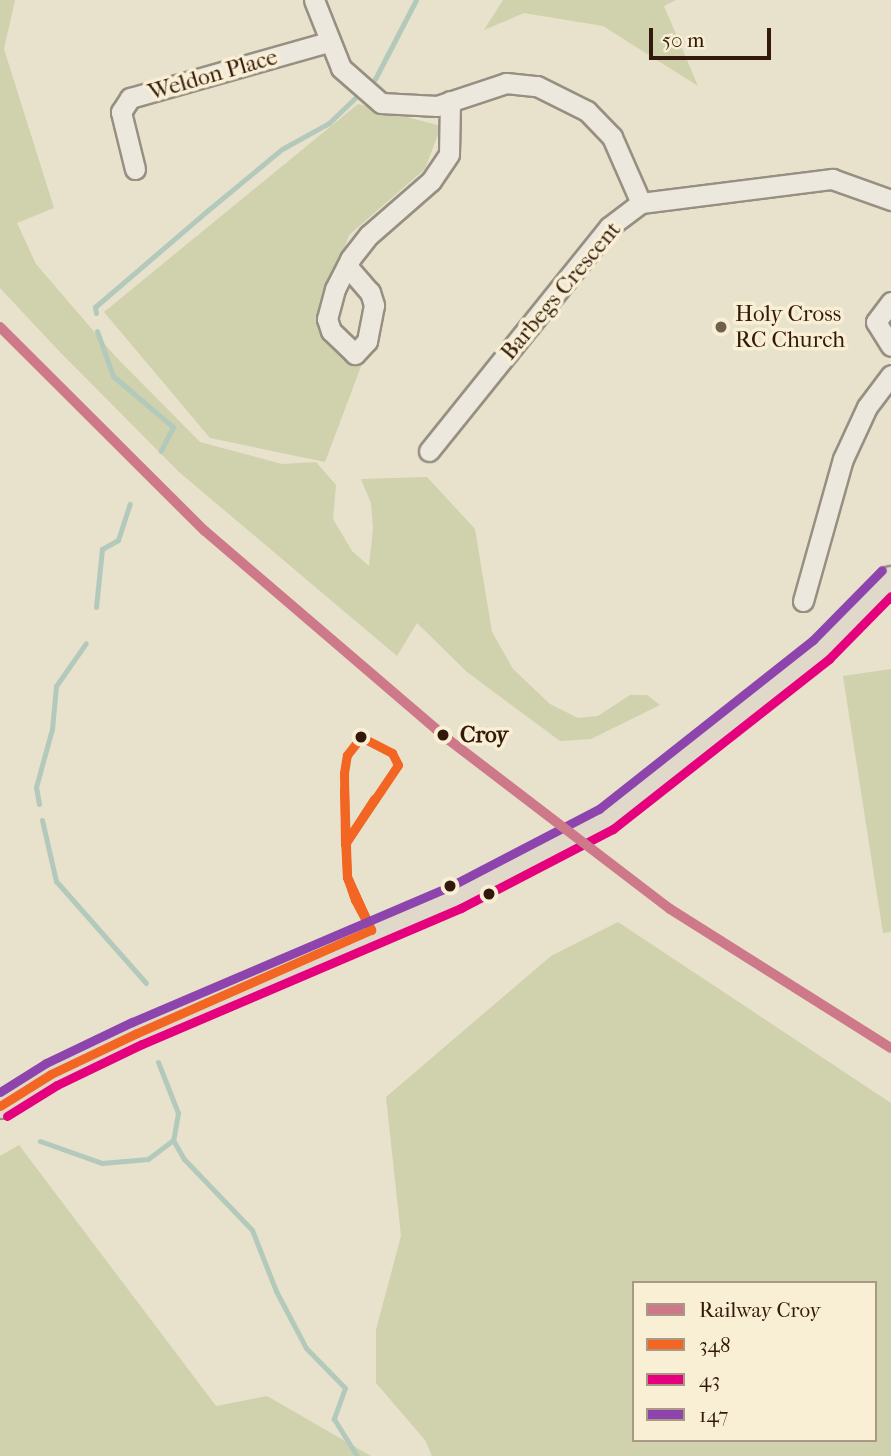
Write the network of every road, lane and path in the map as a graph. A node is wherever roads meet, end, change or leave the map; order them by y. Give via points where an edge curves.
1 (314, 0) edge
2 (328, 41) junction
3 (450, 101) junction
4 (135, 169) dead end
5 (891, 201) edge
6 (641, 203) junction
7 (347, 265) dead end
8 (891, 302) edge
9 (891, 346) edge
10 (891, 375) edge
11 (429, 451) dead end
12 (891, 579) edge
13 (803, 601) dead end
14 (0, 1106) edge

1 - 2 street
2 - 3 street via 341,68 381,103 437,106
2 - 4 street, Weldon Place via 130,98 121,112
3 - 6 street via 506,83 537,86 587,111 612,137
3 - 7 street via 449,154 431,181 369,235
5 - 6 street, Barbegs Crescent via 832,179
6 - 11 street, Barbegs Crescent via 609,227
8 - 9 street via 876,322
10 - 13 street via 867,407 843,459
12 - 14 main road via 821,649 606,819 534,859 137,1033 51,1074

